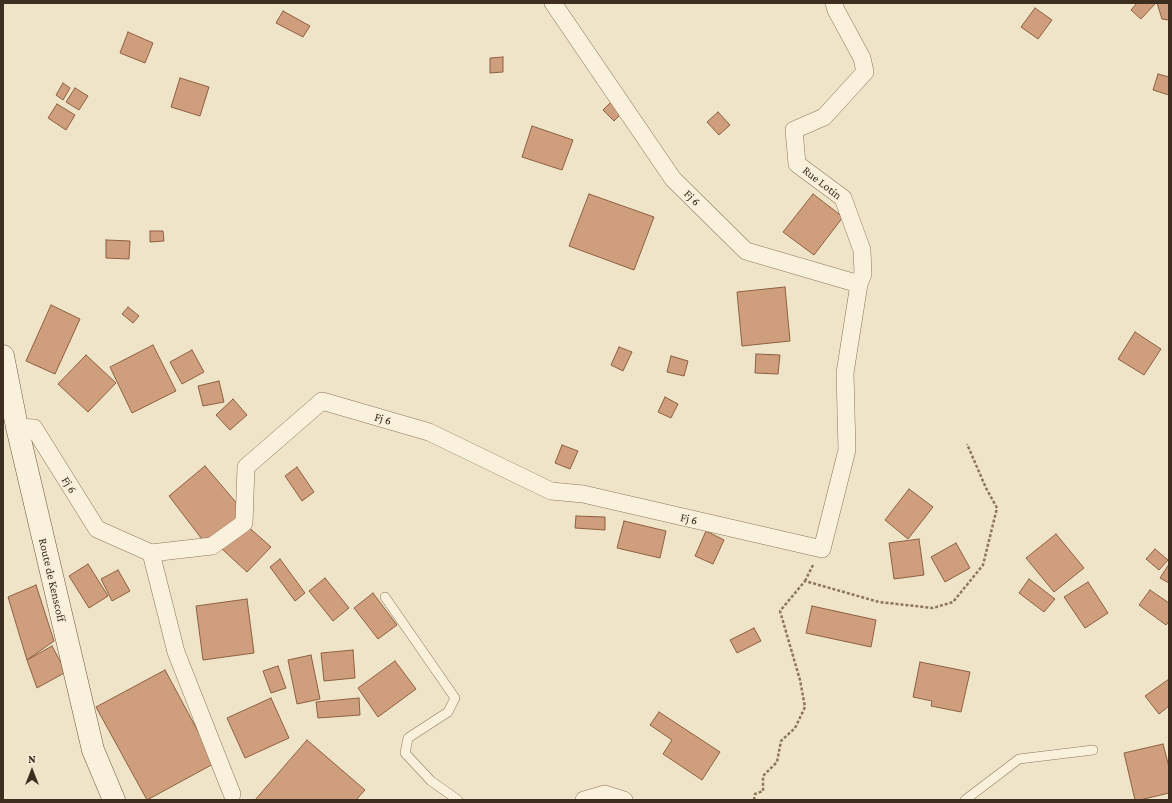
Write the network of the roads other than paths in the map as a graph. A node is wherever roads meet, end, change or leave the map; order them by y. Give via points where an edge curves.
1 (552, 3) edge
2 (834, 3) edge
3 (859, 284) junction
4 (3, 356) edge
5 (17, 427) junction
6 (151, 553) junction
7 (385, 597) dead end
8 (1093, 750) dead end
9 (232, 794) dead end
10 (114, 800) edge
11 (458, 800) edge
12 (584, 800) edge
13 (624, 800) edge
14 (965, 800) edge

1 - 3 street, Fj 6 via 673,179 746,252
2 - 3 street, Rue Lotin via 862,58 865,72 824,117 794,130 797,164 843,198 862,250 863,274
3 - 6 street, Fj 6 via 845,373 847,450 822,550 583,494 551,491 429,432 322,401 246,467 244,523 212,546
4 - 5 main road, Route de Kenscoff
5 - 6 street, Fj 6 via 34,428 97,529
5 - 10 main road, Route de Kenscoff via 93,750
6 - 9 street via 176,652
7 - 11 lane via 455,698 448,712 408,738 405,753 430,781
8 - 14 lane via 1019,759
12 - 13 street via 605,794

